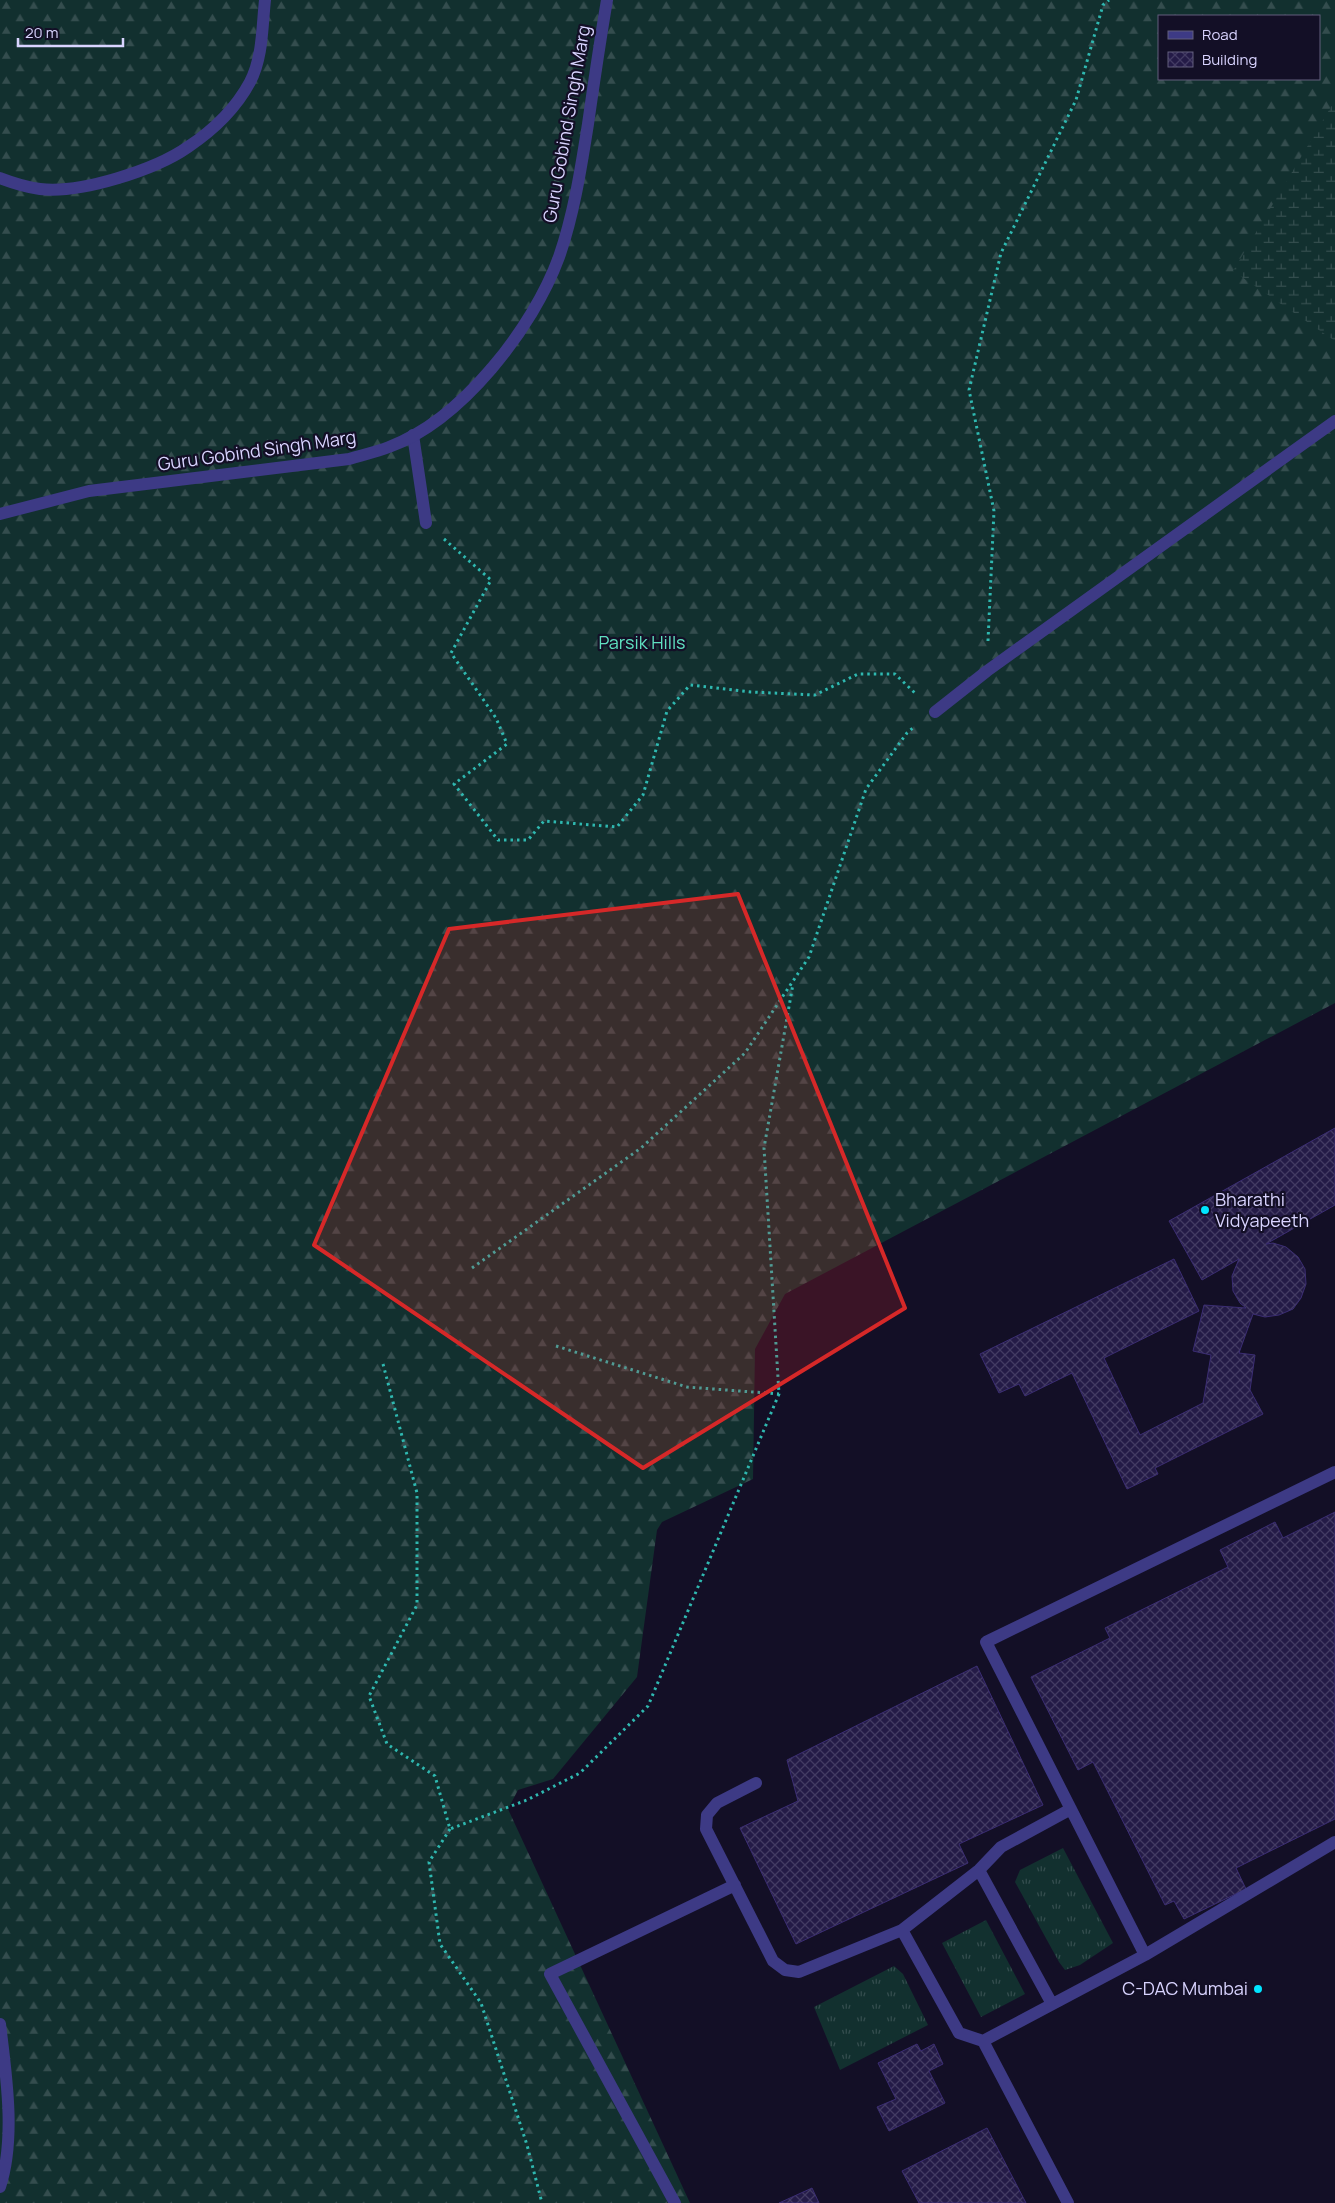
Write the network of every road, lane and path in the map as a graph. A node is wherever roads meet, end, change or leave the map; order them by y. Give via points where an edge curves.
1 (265, 0) edge
2 (607, 0) edge
3 (1109, 0) edge
4 (0, 178) edge
5 (1335, 421) edge
6 (413, 435) junction
7 (0, 514) edge
8 (426, 523) joint
9 (987, 671) junction
10 (935, 712) junction
11 (793, 981) junction
12 (472, 1268) dead end
13 (556, 1346) dead end
14 (383, 1364) dead end
15 (779, 1394) junction
16 (1335, 1472) edge
17 (756, 1783) dead end
18 (1071, 1809) junction
19 (450, 1829) junction
20 (1335, 1842) edge
21 (979, 1870) junction
22 (735, 1885) junction
23 (902, 1930) junction
24 (1145, 1955) junction
25 (1052, 2004) junction
26 (0, 2024) edge
27 (983, 2041) junction
28 (0, 2187) edge
29 (542, 2203) edge
30 (675, 2203) edge
31 (1068, 2203) edge

1 - 4 street via 259,57 250,82 211,130 186,149 114,180 66,189 41,189
2 - 6 street, Guru Gobind Singh Marg via 582,162 559,257 539,299 484,378 457,404
3 - 9 path via 1103,6 1076,100 1002,253 969,390 994,510
5 - 9 street
6 - 7 street, Guru Gobind Singh Marg via 390,447 349,459 89,491
6 - 8 street
8 - 10 path via 491,580 451,652 496,718 507,744 454,784 498,840 528,840 544,821 617,826 643,794 667,711 690,684 751,692 816,695 858,674 895,674
9 - 10 street
10 - 11 path via 907,733 866,789 809,958
11 - 12 path via 745,1053 641,1148
11 - 15 path via 764,1148
13 - 15 path via 687,1387
14 - 19 path via 417,1493 417,1605 369,1696 387,1744 435,1776
15 - 19 path via 648,1706 580,1773 527,1800
16 - 18 street via 986,1642
17 - 22 street via 717,1803 707,1815 706,1829
18 - 21 street via 1002,1847
18 - 24 street
19 - 29 path via 429,1862 440,1944 481,2003 527,2145
20 - 24 street
21 - 23 street
21 - 25 street
22 - 23 street via 773,1961 784,1970 799,1972
22 - 30 street via 550,1974
23 - 27 street via 959,2033
24 - 25 street
25 - 27 street
26 - 28 street via 8,2117 7,2150
27 - 31 street

